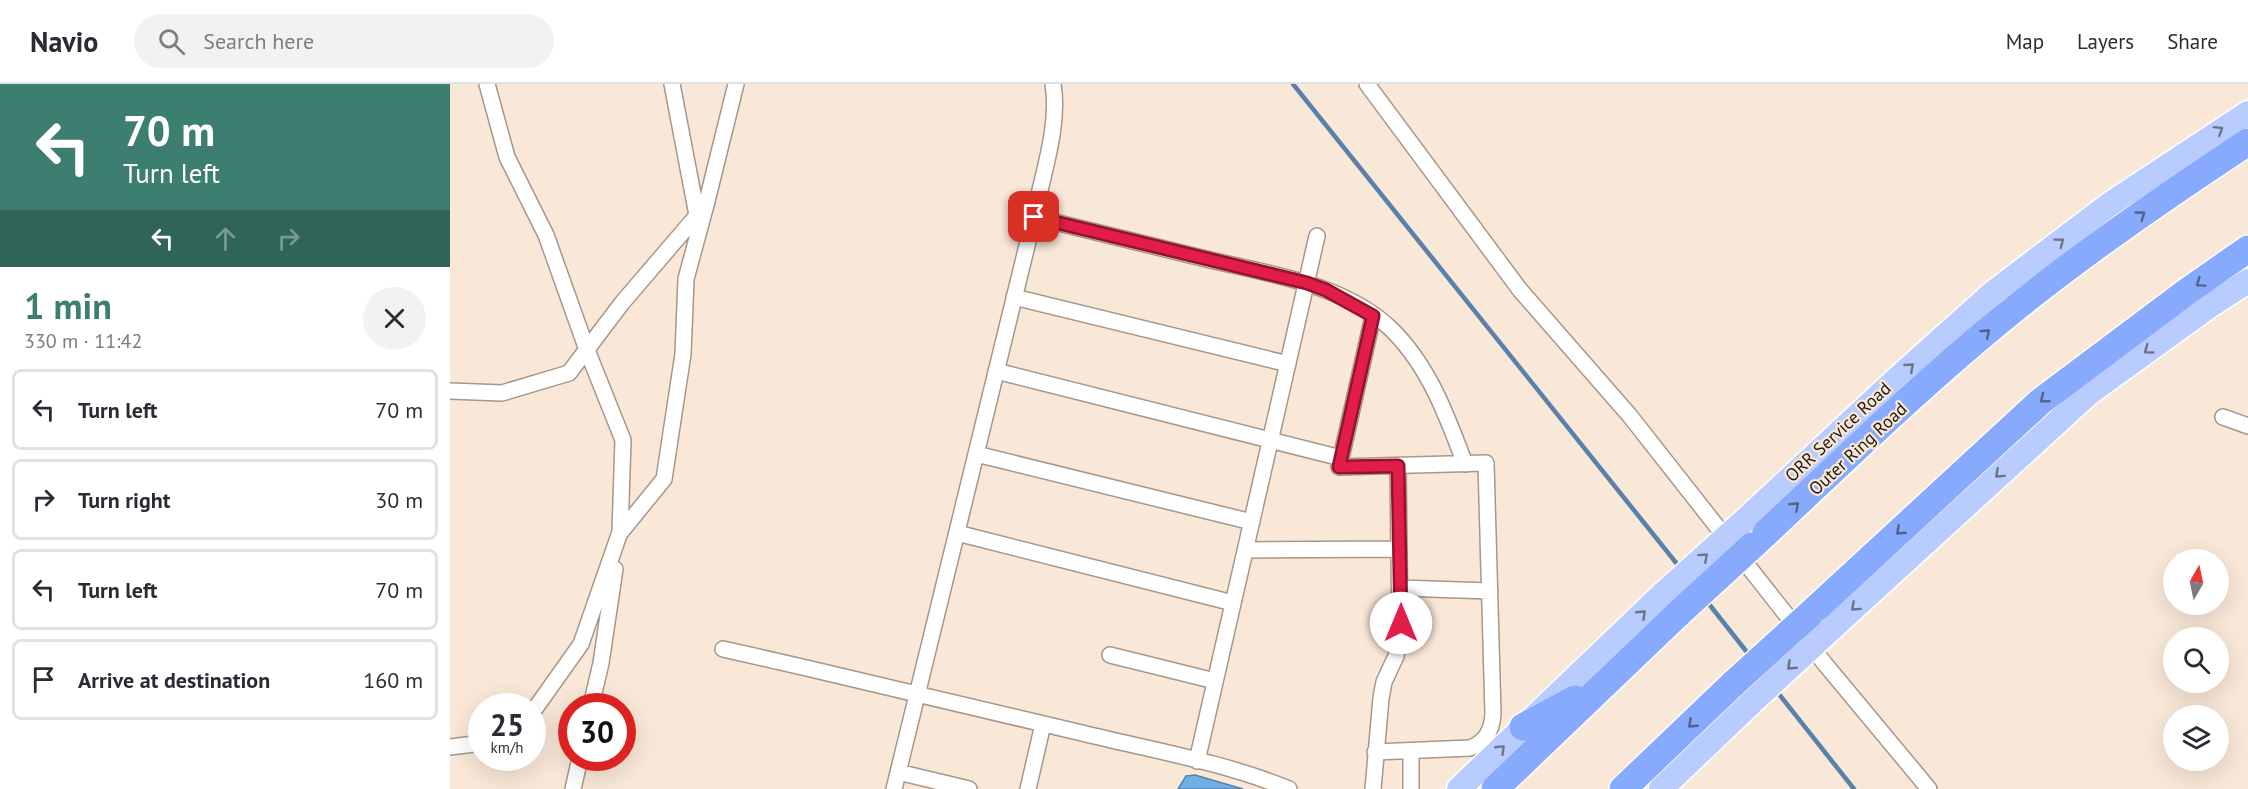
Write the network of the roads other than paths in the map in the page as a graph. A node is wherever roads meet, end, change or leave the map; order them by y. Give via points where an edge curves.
1 (487, 84) edge
2 (672, 84) edge
3 (736, 84) edge
4 (1053, 84) edge
5 (1367, 84) edge
6 (2248, 112) edge
7 (2248, 142) edge
8 (702, 210) junction
9 (1034, 217) junction
10 (1317, 236) dead end
11 (2248, 249) edge
12 (2248, 280) edge
13 (1307, 283) junction
14 (1014, 297) junction
15 (1373, 316) junction
16 (587, 350) junction
17 (1288, 364) junction
18 (996, 371) junction
19 (450, 391) edge
20 (2223, 417) dead end
21 (2248, 426) edge
22 (1270, 442) junction
23 (976, 454) junction
24 (1341, 458) junction
25 (1465, 464) junction
26 (1398, 466) junction
27 (1252, 522) junction
28 (620, 532) junction
29 (957, 533) junction
30 (1748, 534) junction
31 (1400, 549) junction
32 (1245, 550) junction
33 (1400, 588) junction
34 (1490, 591) junction
35 (1233, 603) junction
36 (1672, 603) junction
37 (1820, 622) junction
38 (723, 649) dead end
39 (1110, 655) dead end
40 (1215, 681) junction
41 (1606, 682) junction
42 (546, 693) edge
43 (594, 693) edge
44 (918, 693) junction
45 (1743, 693) junction
46 (1043, 724) junction
47 (1523, 727) junction
48 (468, 745) edge
49 (450, 747) edge
50 (1411, 751) junction
51 (1375, 752) junction
52 (1653, 760) junction
53 (1197, 761) junction
54 (577, 771) edge
55 (898, 772) junction
56 (573, 789) edge
57 (894, 789) edge
58 (969, 789) edge
59 (1028, 789) edge
60 (1289, 789) edge
61 (1373, 789) edge
62 (1411, 789) edge
63 (1459, 789) edge
64 (1495, 789) edge
65 (1623, 789) edge
66 (1636, 789) edge
67 (1660, 789) edge
68 (1929, 789) edge

1 - 16 street via 507,157 546,235
2 - 8 street
3 - 8 street
4 - 9 street via 1053,125
5 - 68 street via 1520,290 1630,416
30 -> 6 main road, ORR Service Road via 1899,376 1994,292 2110,204
30 -> 7 highway, Outer Ring Road via 1998,322 2180,187
8 - 16 street
8 - 28 street via 686,279 683,354 664,479
9 - 13 street
9 - 14 street
10 - 13 street
11 -> 37 highway via 2041,401
12 -> 37 main road via 2089,393
13 - 15 street
13 - 17 street
14 - 17 street
14 - 18 street
15 - 24 street
15 - 25 street via 1390,328 1421,366 1443,406
16 - 19 street via 569,373 558,377 502,393
16 - 28 street via 623,440
17 - 22 street
18 - 22 street
18 - 23 street
20 - 21 street
22 - 24 street
22 - 27 street
23 - 27 street
23 - 29 street
24 - 26 street via 1339,467
25 - 26 street
25 - 34 street via 1486,463
26 - 31 street
27 - 32 street
28 - 42 street via 581,644
28 - 43 street
29 - 35 street
29 - 44 street
36 -> 30 highway, Outer Ring Road, bridge
31 - 32 street
31 - 33 street
32 - 35 street
33 - 34 street
33 - 51 street via 1400,636 1384,682
34 - 50 street via 1490,732 1470,748
35 - 40 street
36 - 41 highway, Outer Ring Road
47 -> 36 main road
37 -> 45 highway, bridge
38 - 44 street
39 - 40 street
40 - 53 street
41 - 47 highway
41 - 64 highway, Outer Ring Road
44 - 46 street
44 - 55 street
45 -> 52 highway
45 - 67 main road
46 - 53 street
46 - 59 street
63 -> 47 main road
48 - 49 street
50 - 51 street
50 - 62 street
51 - 61 street
52 - 65 highway
52 - 66 highway
53 - 60 street
54 - 56 street
55 - 57 street
55 - 58 street

